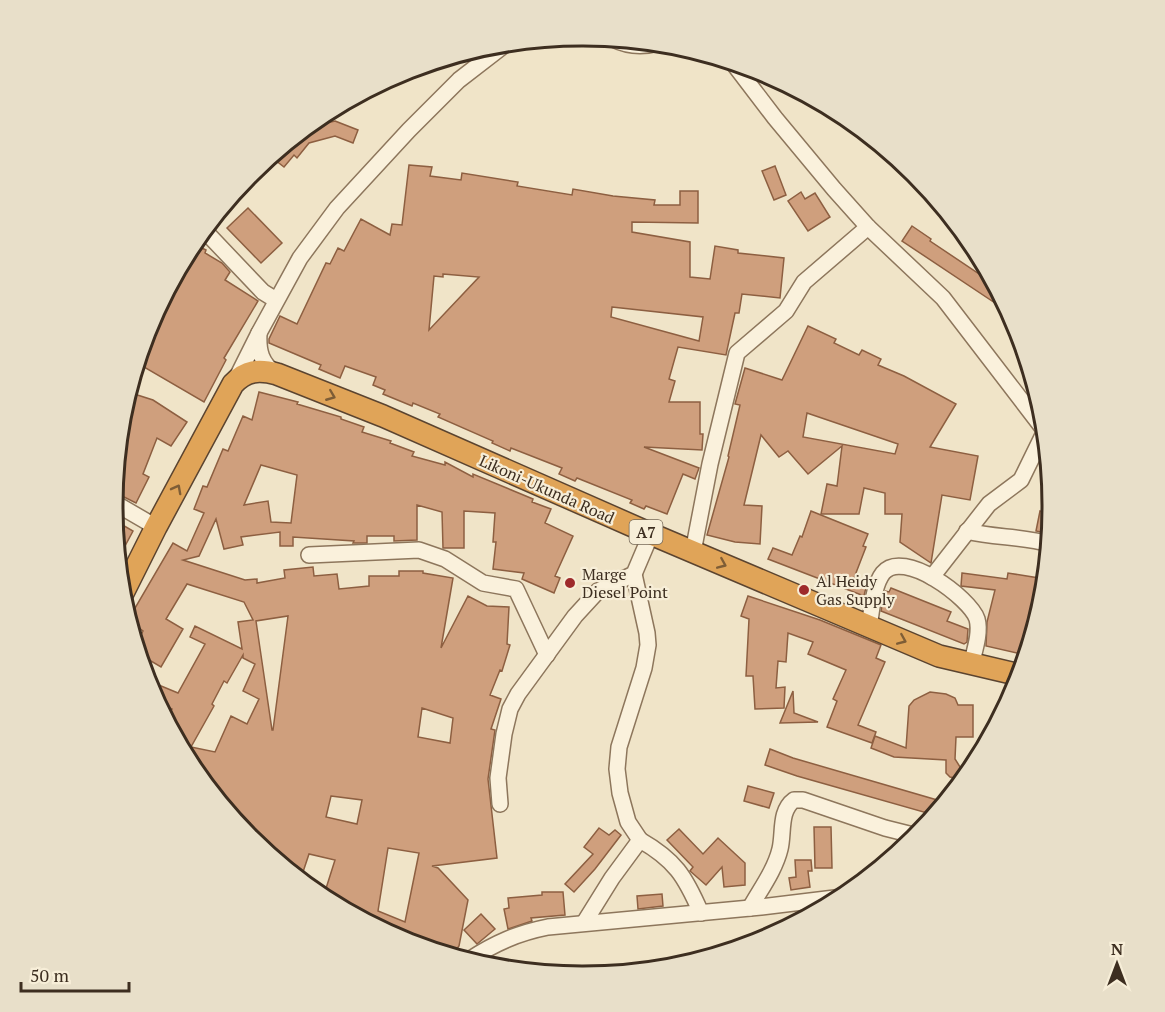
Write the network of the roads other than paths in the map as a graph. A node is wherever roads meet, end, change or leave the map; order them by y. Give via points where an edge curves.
1 (491, 56) edge
2 (743, 75) edge
3 (868, 227) junction
4 (210, 237) edge
5 (276, 300) junction
6 (259, 333) junction
7 (277, 374) junction
8 (233, 384) junction
9 (1033, 415) edge
10 (1038, 445) edge
11 (123, 508) edge
12 (156, 527) junction
13 (967, 531) junction
14 (651, 534) junction
15 (1040, 542) edge
16 (693, 552) junction
17 (309, 555) dead end
18 (634, 574) junction
19 (932, 577) junction
20 (129, 580) edge
21 (869, 626) junction
22 (547, 655) junction
23 (971, 665) junction
24 (1011, 673) edge
25 (500, 804) dead end
26 (905, 833) edge
27 (640, 840) junction
28 (819, 900) edge
29 (750, 908) junction
30 (701, 913) junction
31 (584, 923) junction
32 (479, 954) edge

1 - 5 street via 459,80 337,208 300,258
2 - 3 street
3 - 9 street via 943,298
3 - 16 street via 804,282 786,311 737,353
4 - 5 street via 263,292
5 - 6 street
6 - 7 street via 261,358
6 - 8 street
7 - 8 highway, A7 via 249,372
7 -> 14 highway, Likoni-Ukunda Road / A7 via 383,416
12 -> 8 highway
10 - 13 street via 1021,480 988,504
11 - 12 street
12 - 20 highway
13 - 15 street
13 - 19 street
14 - 16 highway, Likoni-Ukunda Road / A7
14 - 18 street
16 -> 21 highway, Likoni-Ukunda Road / A7
17 - 22 street via 398,550 434,554 483,583 516,589
18 - 22 street via 598,591
18 - 27 street via 648,645 619,747 617,769 628,822
19 - 21 street via 915,569 887,569 878,585
19 - 23 street via 966,603 976,617
21 -> 23 highway, Likoni-Ukunda Road / A7 via 939,656
22 - 25 street via 510,709 498,778
23 - 24 highway, Likoni-Ukunda Road / A7
26 - 29 street via 803,800 794,801 786,809 776,861
27 - 30 street via 681,873
27 - 31 street
28 - 29 street
29 - 30 street
30 - 31 street
31 - 32 street via 521,933

